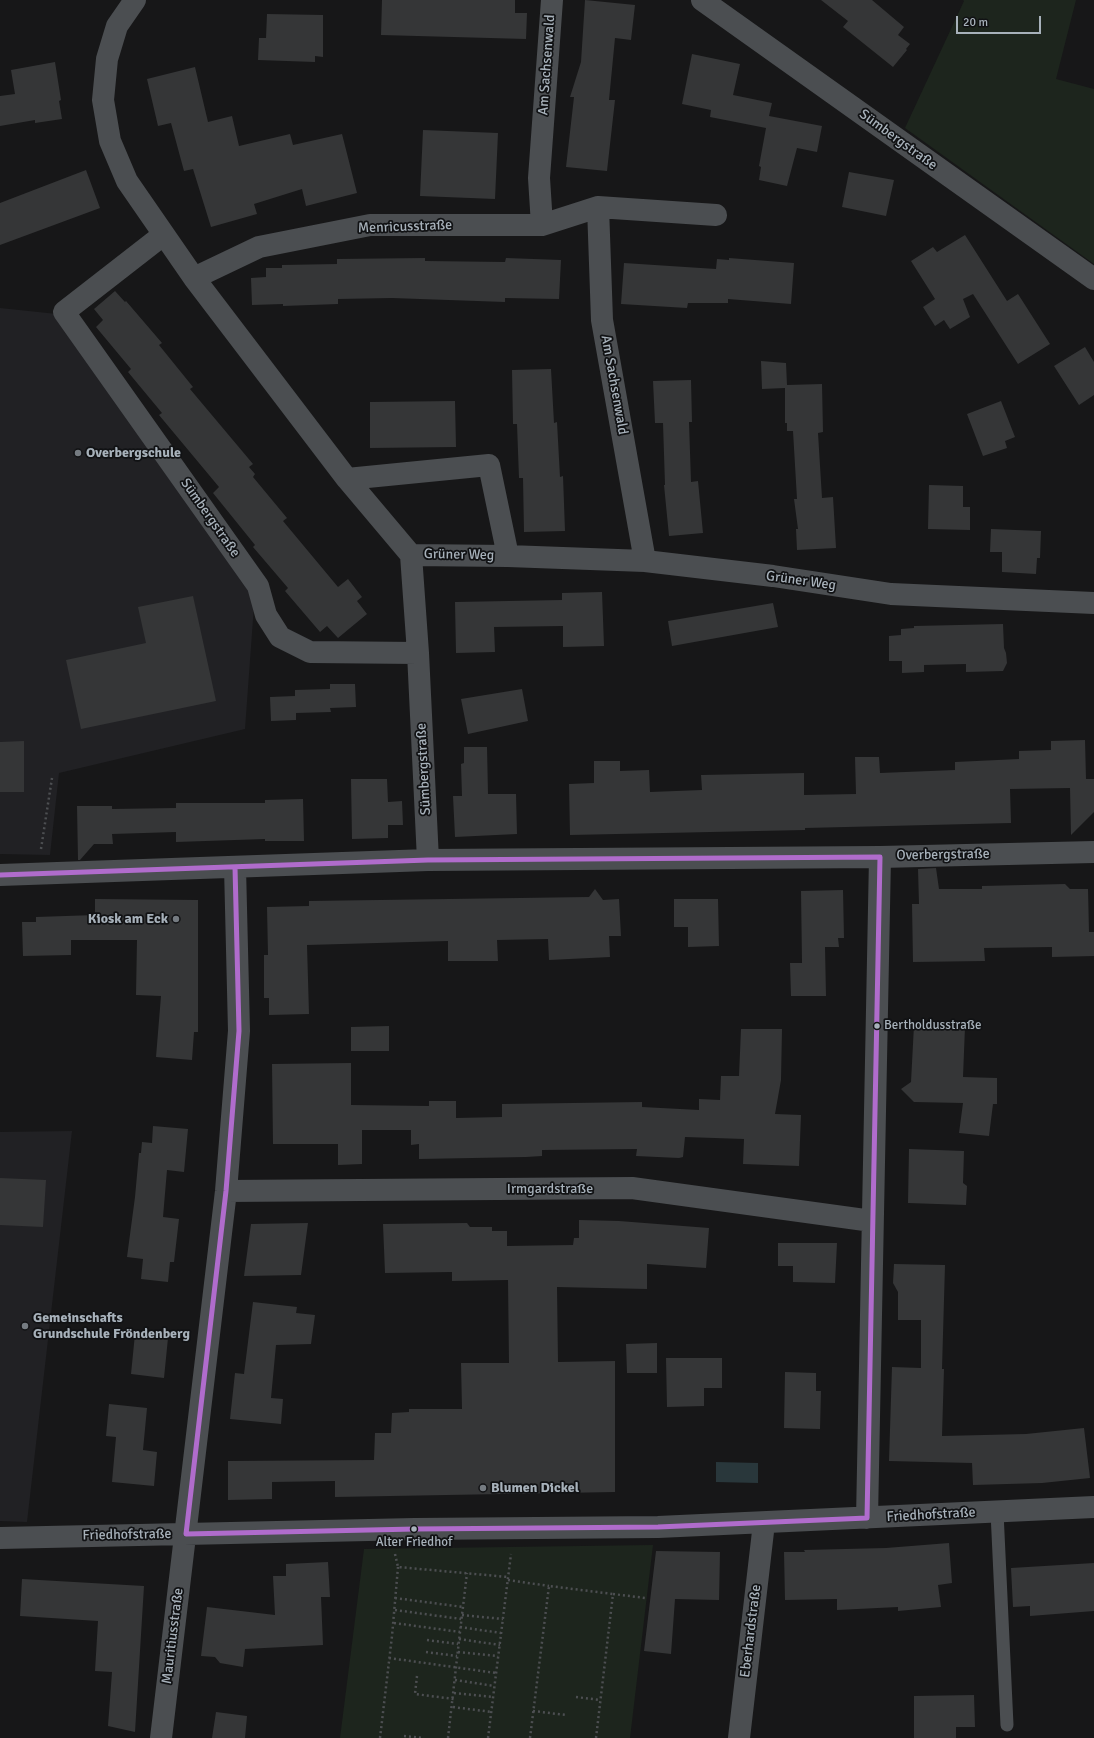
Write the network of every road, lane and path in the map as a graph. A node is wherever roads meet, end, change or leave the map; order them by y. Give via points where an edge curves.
1 (135, 0) edge
2 (552, 0) edge
3 (702, 0) edge
4 (598, 207) junction
5 (716, 215) dead end
6 (542, 225) junction
7 (163, 235) junction
8 (194, 278) junction
9 (1094, 279) edge
10 (347, 479) junction
11 (411, 555) junction
12 (508, 556) junction
13 (645, 561) junction
14 (1094, 603) edge
15 (418, 653) junction
16 (52, 778) dead end
17 (1094, 852) edge
18 (40, 856) dead end
19 (880, 857) junction
20 (428, 860) junction
21 (235, 867) junction
22 (0, 875) edge
23 (226, 1191) junction
24 (872, 1221) junction
25 (1094, 1507) edge
26 (997, 1512) junction
27 (867, 1518) junction
28 (764, 1523) junction
29 (512, 1529) junction
30 (394, 1530) junction
31 (186, 1534) junction
32 (0, 1538) edge
33 (398, 1567) junction
34 (467, 1573) junction
35 (508, 1578) junction
36 (549, 1586) junction
37 (612, 1594) junction
38 (396, 1598) junction
39 (645, 1598) dead end
40 (463, 1607) junction
41 (394, 1610) junction
42 (462, 1615) junction
43 (461, 1619) junction
44 (503, 1619) junction
45 (394, 1623) junction
46 (460, 1627) junction
47 (460, 1632) junction
48 (502, 1633) junction
49 (459, 1639) junction
50 (427, 1640) dead end
51 (458, 1644) junction
52 (500, 1645) junction
53 (426, 1652) dead end
54 (458, 1652) junction
55 (457, 1656) junction
56 (498, 1656) junction
57 (390, 1658) junction
58 (456, 1667) junction
59 (496, 1673) junction
60 (417, 1676) dead end
61 (455, 1680) junction
62 (494, 1686) junction
63 (454, 1693) junction
64 (493, 1697) junction
65 (576, 1697) dead end
66 (454, 1699) junction
67 (600, 1700) junction
68 (453, 1707) junction
69 (533, 1711) junction
70 (492, 1712) junction
71 (566, 1716) dead end
72 (1007, 1726) dead end
73 (404, 1736) dead end
74 (161, 1738) edge
75 (380, 1738) edge
76 (424, 1738) edge
77 (448, 1738) edge
78 (488, 1738) edge
79 (530, 1738) edge
80 (596, 1738) edge
81 (738, 1738) edge

1 - 7 street via 117,26 107,59 103,100 110,140 127,181
2 - 6 street, Am Sachsenwald via 539,178
3 - 9 street, Sümbergstraße
4 - 5 street
4 - 6 street, Menricusstraße
4 - 13 street, Am Sachsenwald via 602,320
6 - 8 street, Menricusstraße via 370,225 259,247
7 - 8 street
7 - 15 street, Sümbergstraße via 64,312 258,586 266,615 280,637 310,652
8 - 10 street
10 - 11 street
10 - 12 street, Grüner Weg via 489,465
11 - 12 street, Grüner Weg
11 - 15 street, Sümbergstraße
12 - 13 street, Grüner Weg
13 - 14 street, Grüner Weg via 773,576 892,594
15 - 20 street, Sümbergstraße
16 - 18 path
17 - 19 street, Overbergstraße
19 - 20 street, Overbergstraße
19 - 24 street
20 - 21 street, Overbergstraße
21 - 22 street, Overbergstraße
21 - 23 street, Mauritiusstraße via 239,1031
23 - 24 street, Irmgardstraße via 632,1188
23 - 31 street, Mauritiusstraße
24 - 27 street
25 - 26 street, Friedhofstraße
26 - 27 street, Friedhofstraße
26 - 72 lane
27 - 28 street, Friedhofstraße
28 - 29 street, Friedhofstraße
28 - 81 street, Eberhardstraße
29 - 30 street, Friedhofstraße
29 - 35 path
30 - 31 street, Friedhofstraße
30 - 33 path via 394,1549
31 - 32 street, Friedhofstraße
31 - 74 street, Mauritiusstraße
33 - 34 path
33 - 38 path
34 - 35 path
34 - 40 path
35 - 36 path
35 - 44 path
36 - 37 path
36 - 69 path
37 - 39 path
37 - 67 path
38 - 40 path
38 - 41 path
40 - 42 path
41 - 43 path
41 - 45 path
42 - 43 path
42 - 44 path
43 - 46 path
44 - 48 path
45 - 47 path
45 - 57 path
46 - 47 path
46 - 48 path
47 - 49 path
48 - 52 path
49 - 51 path
49 - 52 path
50 - 51 path
51 - 54 path
52 - 56 path
53 - 55 path
54 - 55 path
54 - 56 path
55 - 58 path
56 - 59 path
57 - 58 path
57 - 75 path
58 - 59 path
58 - 61 path
59 - 62 path
60 - 66 path via 415,1694
61 - 62 path
61 - 63 path
62 - 64 path
63 - 64 path
63 - 66 path
64 - 70 path
65 - 67 path
66 - 68 path
67 - 80 path
68 - 70 path
68 - 77 path
69 - 71 path
69 - 79 path
70 - 78 path
73 - 76 path

